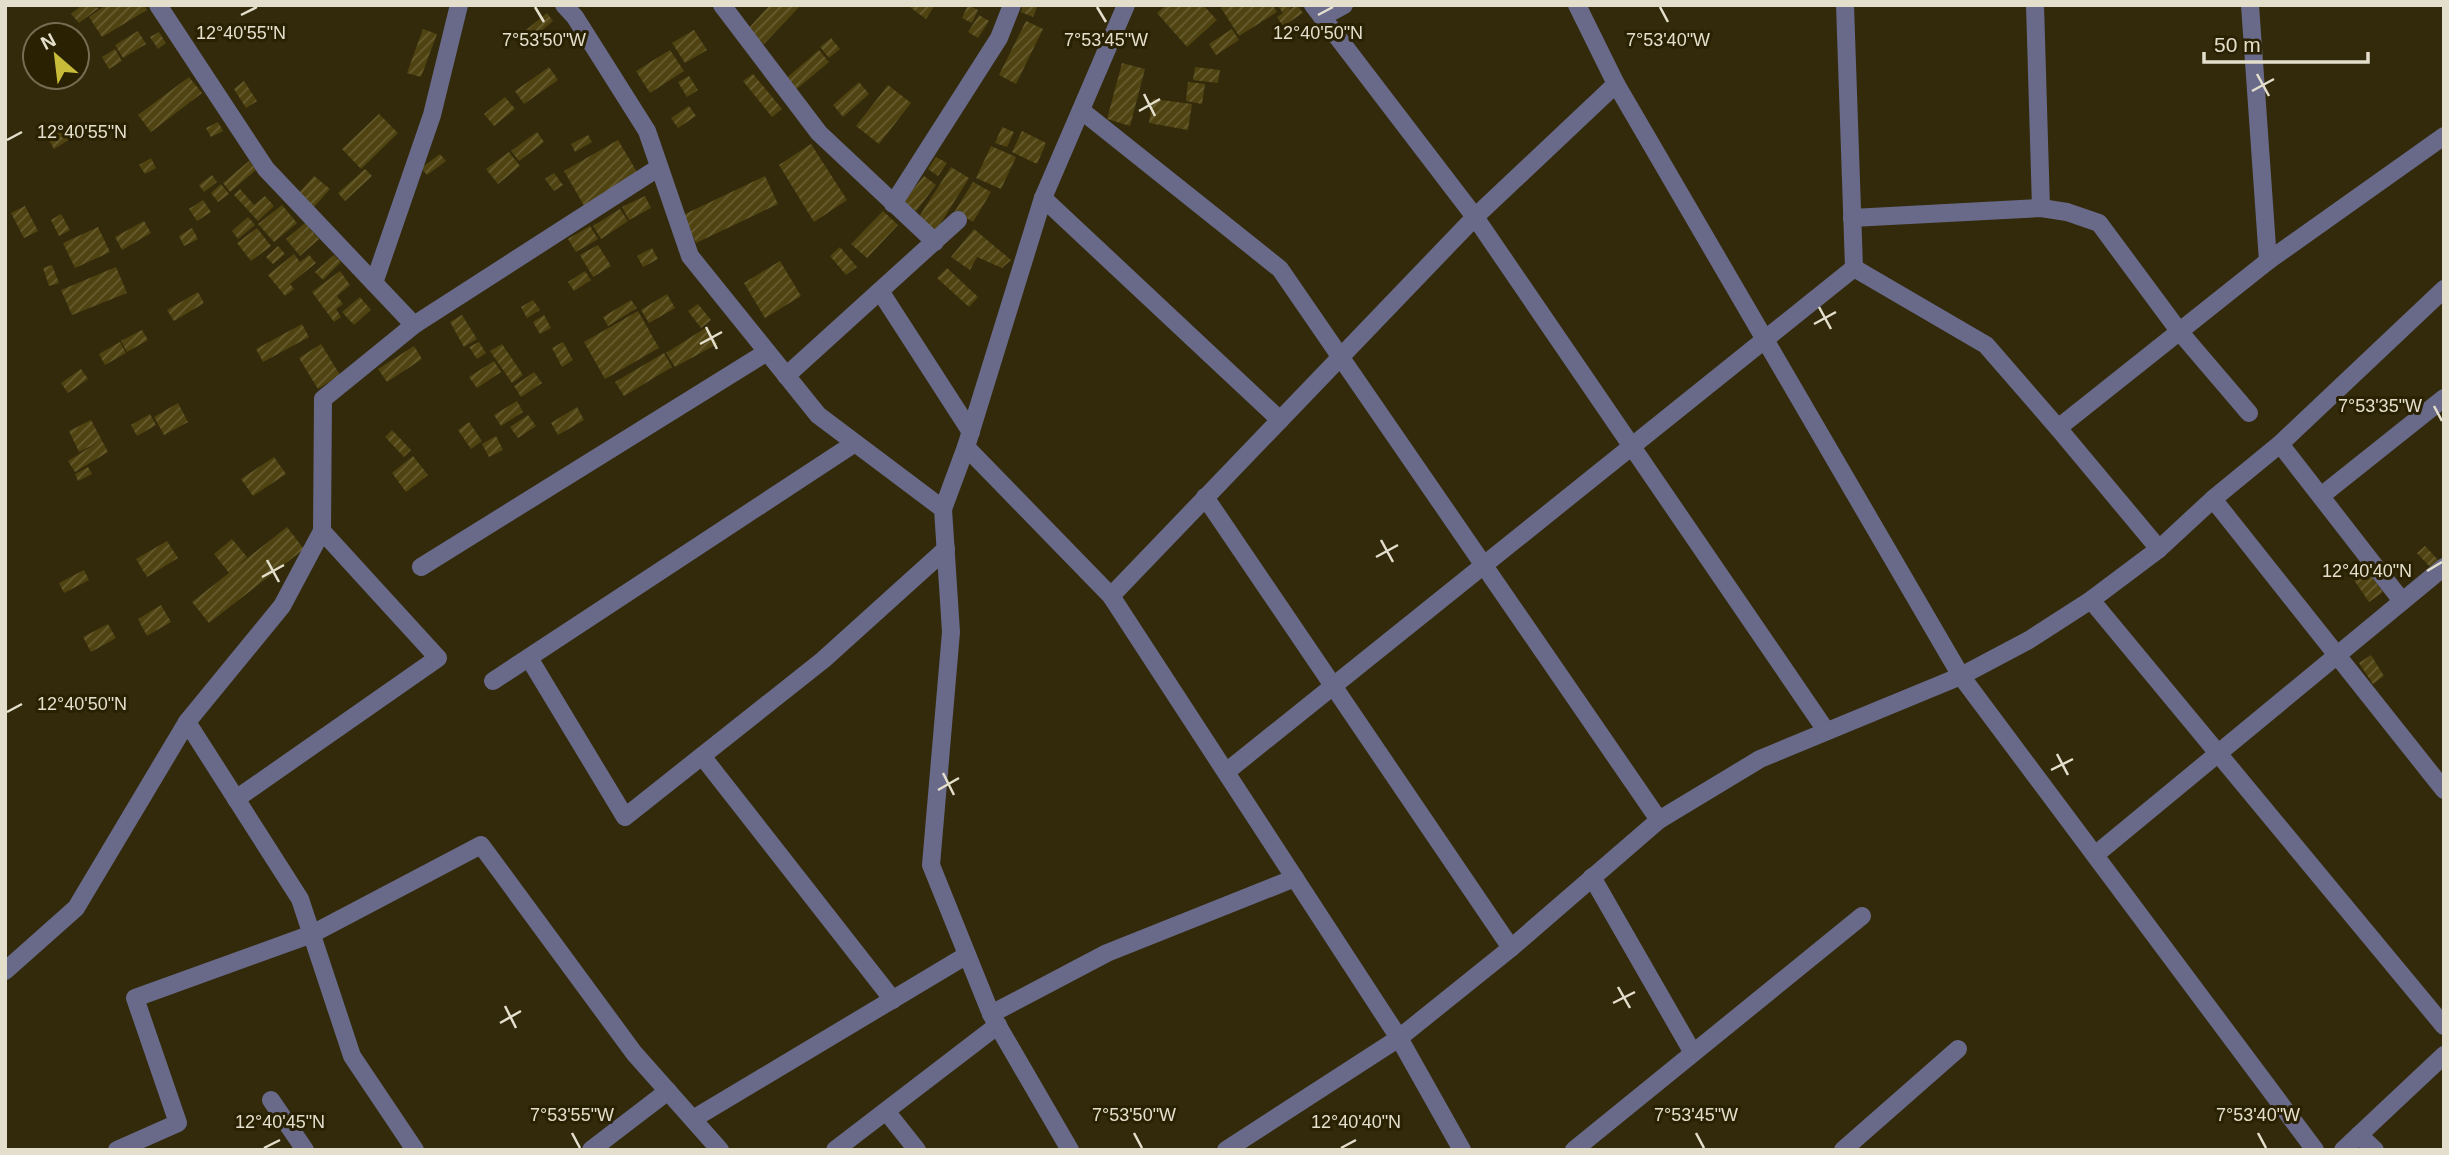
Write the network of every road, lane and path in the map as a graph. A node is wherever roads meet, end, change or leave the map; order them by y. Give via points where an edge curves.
1 (158, 5) edge
2 (459, 5) edge
3 (564, 5) edge
4 (722, 5) edge
5 (1012, 5) edge
6 (1126, 5) edge
7 (1344, 5) edge
8 (1577, 5) edge
9 (1845, 5) edge
10 (2035, 5) edge
11 (2250, 5) edge
12 (1317, 11) edge
13 (1616, 84) junction
14 (1082, 111) junction
15 (2444, 136) edge
16 (658, 168) junction
17 (1043, 198) junction
18 (893, 204) junction
19 (2041, 208) junction
20 (1475, 217) junction
21 (1852, 218) junction
22 (958, 220) dead end
23 (935, 242) junction
24 (2268, 261) junction
25 (1854, 268) junction
26 (374, 283) junction
27 (2444, 289) edge
28 (880, 291) junction
29 (414, 324) junction
30 (2179, 331) junction
31 (1765, 340) junction
32 (767, 352) junction
33 (1340, 357) junction
34 (786, 376) junction
35 (2444, 398) edge
36 (2249, 413) dead end
37 (1280, 420) junction
38 (2058, 428) junction
39 (968, 439) junction
40 (855, 443) junction
41 (2280, 444) junction
42 (1632, 447) junction
43 (2321, 496) junction
44 (1205, 497) junction
45 (2213, 499) junction
46 (943, 509) junction
47 (322, 531) junction
48 (946, 548) junction
49 (2159, 549) junction
50 (1484, 566) junction
51 (421, 567) dead end
52 (2444, 567) edge
53 (1111, 596) junction
54 (2091, 600) junction
55 (2402, 601) junction
56 (2337, 655) junction
57 (529, 658) junction
58 (1961, 676) junction
59 (494, 681) dead end
60 (1334, 687) junction
61 (187, 722) junction
62 (1825, 730) junction
63 (2218, 753) junction
64 (702, 756) junction
65 (1226, 772) junction
66 (2444, 790) edge
67 (236, 799) junction
68 (1659, 820) junction
69 (2095, 855) junction
70 (1592, 877) junction
71 (1295, 878) junction
72 (1862, 916) dead end
73 (312, 934) junction
74 (1511, 948) junction
75 (967, 955) junction
76 (5, 971) edge
77 (892, 1000) junction
78 (994, 1020) junction
79 (2444, 1026) edge
80 (1399, 1038) junction
81 (1958, 1049) dead end
82 (1693, 1053) junction
83 (2444, 1055) edge
84 (668, 1091) junction
85 (271, 1100) dead end
86 (886, 1111) junction
87 (693, 1119) junction
88 (2359, 1135) junction
89 (117, 1150) edge
90 (305, 1150) edge
91 (415, 1150) edge
92 (591, 1150) edge
93 (720, 1150) edge
94 (835, 1150) edge
95 (917, 1150) edge
96 (1070, 1150) edge
97 (1226, 1150) edge
98 (1462, 1150) edge
99 (1573, 1150) edge
100 (1843, 1150) edge
101 (2315, 1150) edge
102 (2343, 1150) edge
103 (2375, 1150) edge

1 - 26 street via 266,169
2 - 26 street via 432,114
3 - 16 street via 646,131
4 - 18 street via 819,134
5 - 18 street via 999,38
6 - 14 street
7 - 12 street
8 - 13 street
9 - 21 street
10 - 19 street
11 - 24 street
12 - 20 street
13 - 20 street
13 - 31 street
14 - 17 street
14 - 33 street via 1280,269
15 - 24 street
16 - 29 street
16 - 32 street via 690,256
17 - 37 street
17 - 39 street
18 - 23 street
19 - 21 street
19 - 30 street via 2099,223
20 - 33 street
20 - 42 street
21 - 25 street
22 - 23 street
23 - 28 street
24 - 30 street
25 - 31 street
25 - 38 street via 1986,345
26 - 29 street
27 - 41 street
28 - 34 street
28 - 39 street
29 - 47 street via 323,399
30 - 36 street
30 - 38 street
31 - 42 street
31 - 58 street
32 - 34 street
32 - 51 street
33 - 37 street
33 - 50 street
34 - 40 street via 818,415
35 - 43 street
37 - 44 street
38 - 49 street
39 - 46 street
39 - 53 street
40 - 46 street
40 - 57 street
41 - 43 street
41 - 45 street
42 - 50 street
42 - 62 street
43 - 55 street
44 - 53 street
44 - 60 street
45 - 49 street
45 - 56 street
46 - 48 street
47 - 61 street via 282,606
47 - 67 street via 438,658
48 - 64 street via 823,660
48 - 75 street via 951,632 931,865
49 - 54 street
50 - 60 street
50 - 68 street
52 - 55 street
53 - 65 street
54 - 58 street
54 - 63 street
55 - 56 street
56 - 63 street
56 - 66 street
57 - 59 street
57 - 64 street via 625,817
58 - 62 street
58 - 69 street
60 - 65 street
60 - 74 street
61 - 67 street
61 - 76 street via 76,908
62 - 68 street via 1760,759
63 - 69 street
63 - 79 street
64 - 77 street
65 - 71 street
67 - 73 street via 300,899
68 - 70 street
69 - 101 street
70 - 74 street
70 - 82 street
71 - 78 street via 1107,953
71 - 80 street
72 - 82 street
73 - 84 street via 481,845
73 - 89 street via 135,998 178,1123
73 - 91 street via 352,1056
74 - 80 street
75 - 77 street
75 - 78 street
77 - 87 street
78 - 86 street
78 - 96 street
80 - 97 street
80 - 98 street
81 - 100 street
82 - 99 street
83 - 88 street
84 - 87 street
84 - 92 street
85 - 90 street
86 - 94 street
86 - 95 street
87 - 93 street
88 - 102 street
88 - 103 street

